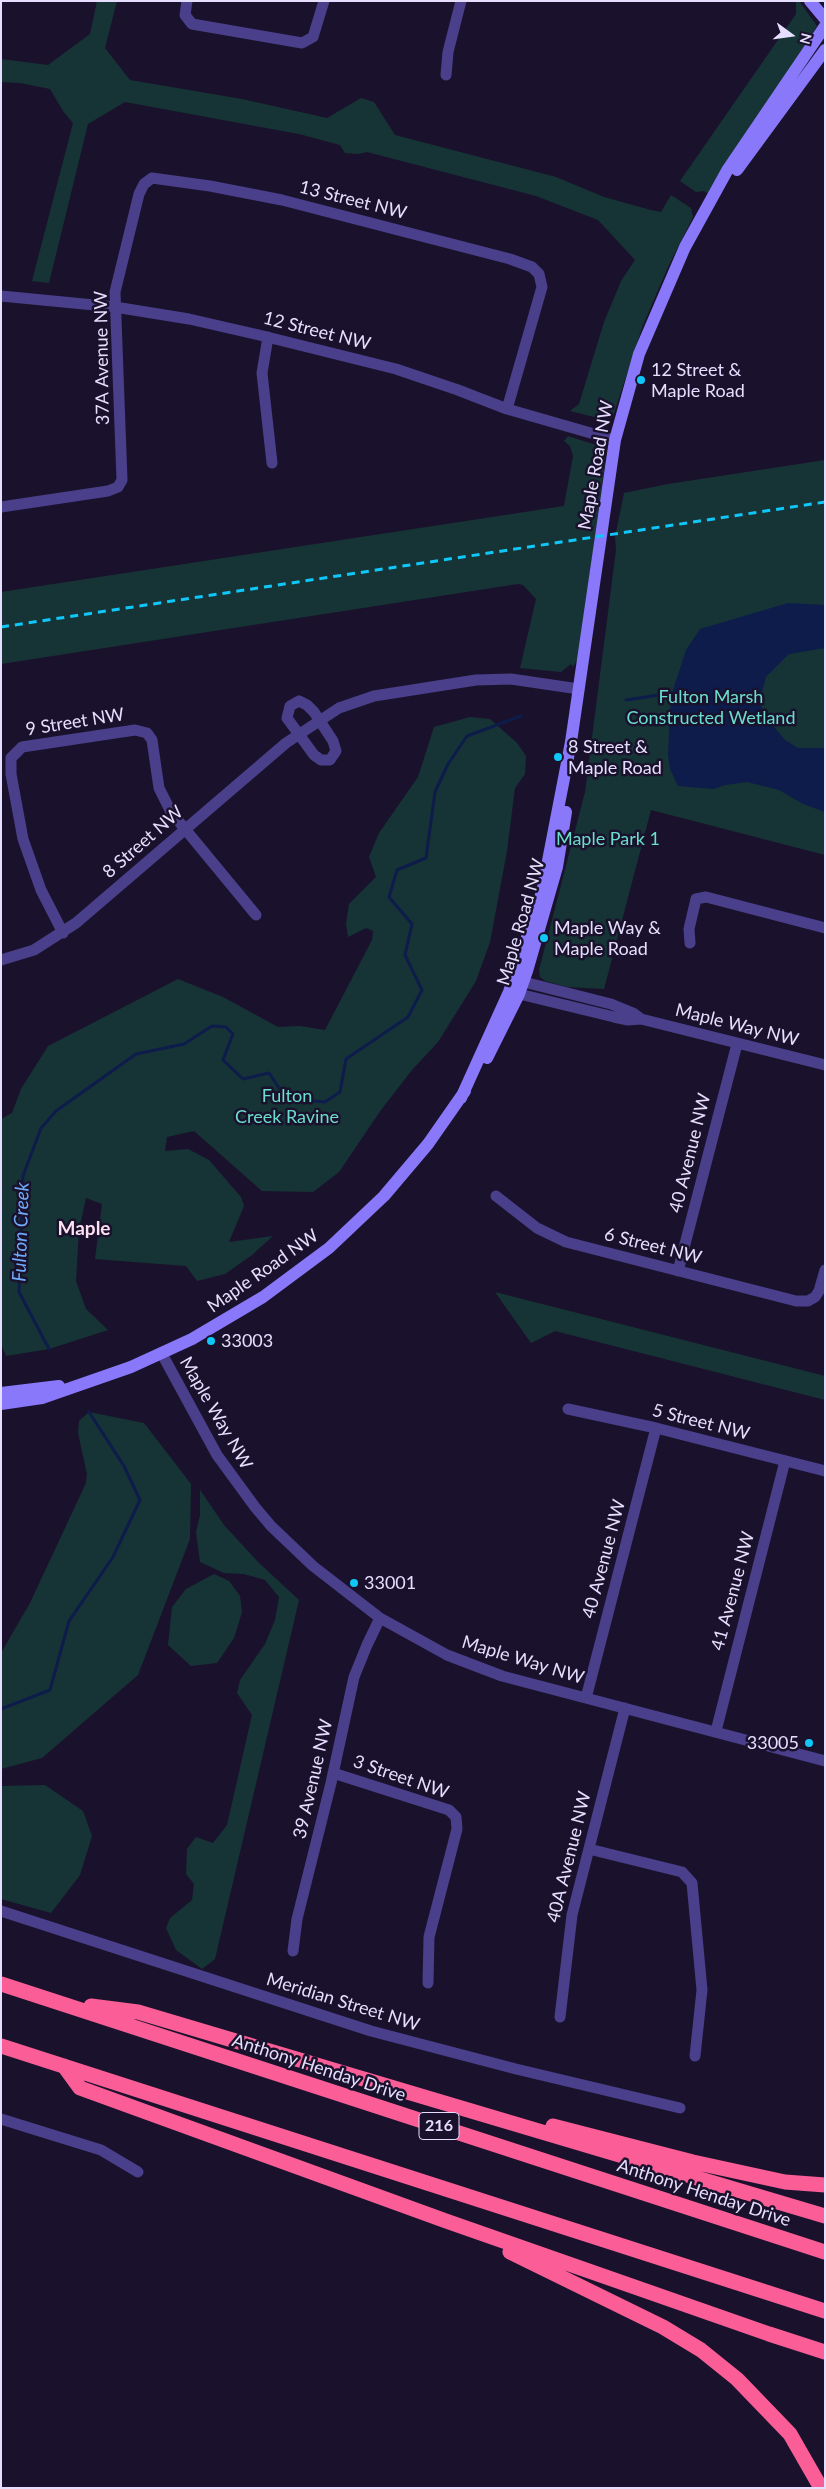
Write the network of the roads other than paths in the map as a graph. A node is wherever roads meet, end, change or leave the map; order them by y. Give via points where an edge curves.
1 (187, 1) edge
2 (324, 1) edge
3 (461, 1) edge
4 (810, 1) edge
5 (825, 19) edge
6 (825, 26) edge
7 (825, 50) edge
8 (446, 75) dead end
9 (147, 180) joint
10 (706, 210) junction
11 (1, 296) edge
12 (115, 307) junction
13 (268, 337) junction
14 (507, 409) junction
15 (615, 440) junction
16 (272, 463) dead end
17 (1, 507) edge
18 (579, 689) junction
19 (319, 720) junction
20 (298, 734) junction
21 (184, 829) junction
22 (256, 915) dead end
23 (825, 928) edge
24 (63, 933) junction
25 (690, 942) dead end
26 (1, 960) edge
27 (517, 987) junction
28 (737, 1044) junction
29 (825, 1065) edge
30 (496, 1196) dead end
31 (678, 1270) junction
32 (825, 1270) edge
33 (162, 1354) junction
34 (91, 1381) junction
35 (1, 1393) edge
36 (1, 1404) edge
37 (568, 1409) dead end
38 (656, 1428) junction
39 (785, 1461) junction
40 (825, 1471) edge
41 (380, 1618) junction
42 (586, 1698) junction
43 (625, 1708) junction
44 (716, 1731) junction
45 (825, 1761) edge
46 (334, 1772) junction
47 (589, 1849) junction
48 (1, 1911) edge
49 (293, 1951) dead end
50 (428, 1983) dead end
51 (1, 1984) edge
52 (52, 2001) junction
53 (560, 2017) dead end
54 (1, 2046) edge
55 (696, 2056) dead end
56 (64, 2066) junction
57 (426, 2099) junction
58 (680, 2108) dead end
59 (1, 2119) edge
60 (138, 2172) dead end
61 (825, 2186) edge
62 (825, 2216) edge
63 (446, 2221) junction
64 (825, 2252) edge
65 (825, 2311) edge
66 (825, 2352) edge
67 (821, 2488) edge

1 - 2 street via 187,18 196,26 296,42 310,40
3 - 8 street via 448,52
4 - 5 street
6 - 10 street, Maple Road NW via 751,134
7 - 10 street, Maple Road NW
9 - 12 street, 37A Avenue NW via 139,194 117,283
9 - 14 street, 13 Street NW via 162,178 282,200 532,267 542,279 541,291
10 - 15 street, Maple Road NW via 668,283 639,354
11 - 12 street, 12 Street NW
12 - 13 street, 12 Street NW
12 - 17 street, 37A Avenue NW via 122,480 118,487 108,491
13 - 14 street, 12 Street NW via 396,369
13 - 16 street via 262,373
14 - 15 street, 12 Street NW
15 - 18 street, Maple Road NW
18 - 19 street, 8 Street NW via 511,679 476,680 374,696 353,702
18 - 27 street, Maple Road NW via 542,892
19 - 20 street, 8 Street NW
19 - 20 street via 308,705 294,702 287,710 287,718
19 - 20 street via 335,747 333,758 317,758
20 - 21 street, 8 Street NW
21 - 22 street
21 - 24 street, 8 Street NW
21 - 24 street, 9 Street NW via 162,795 153,745 147,733 135,730 17,750 11,758 11,774 23,839 41,890
23 - 25 street via 706,897 696,899 689,929
24 - 26 street, 8 Street NW via 34,950
27 - 28 street, Maple Way NW via 614,1017 641,1019
27 - 33 street, Maple Road NW via 461,1098 384,1196 329,1248 262,1297
28 - 29 street, Maple Way NW
28 - 31 street, 40 Avenue NW
30 - 31 street, 6 Street NW via 555,1238
31 - 32 street, 6 Street NW via 796,1301 812,1299 819,1290
33 - 34 street, Maple Road NW
33 - 41 street, Maple Way NW via 217,1455 255,1507 313,1566
34 - 35 street, Maple Road NW
34 - 36 street, Maple Road NW via 42,1398
37 - 38 street, 5 Street NW
38 - 39 street, 5 Street NW
38 - 42 street, 40 Avenue NW
39 - 40 street, 5 Street NW
39 - 44 street, 41 Avenue NW
41 - 42 street, Maple Way NW via 435,1649 487,1671
41 - 46 street, 39 Avenue NW via 354,1677
42 - 43 street, Maple Way NW
43 - 44 street, Maple Way NW
43 - 47 street, 40A Avenue NW
44 - 45 street, Maple Way NW
46 - 49 street, 39 Avenue NW via 296,1919
46 - 50 street, 3 Street NW via 449,1810 456,1817 456,1829 429,1937
47 - 53 street, 40A Avenue NW via 568,1934
47 - 55 street via 682,1872 690,1878 694,1888 702,1975
48 - 58 street, Meridian Street NW via 372,2030
51 - 52 highway, Anthony Henday Drive / 216
52 - 57 highway via 138,2012
52 - 64 highway, Anthony Henday Drive / 216
54 - 56 highway
56 - 63 highway via 80,2088
56 - 65 highway
57 - 61 highway via 485,2108 693,2162 786,2182
57 - 62 highway
59 - 60 street via 101,2150
63 - 66 highway
63 - 67 highway via 663,2326 701,2350 737,2379 784,2428

